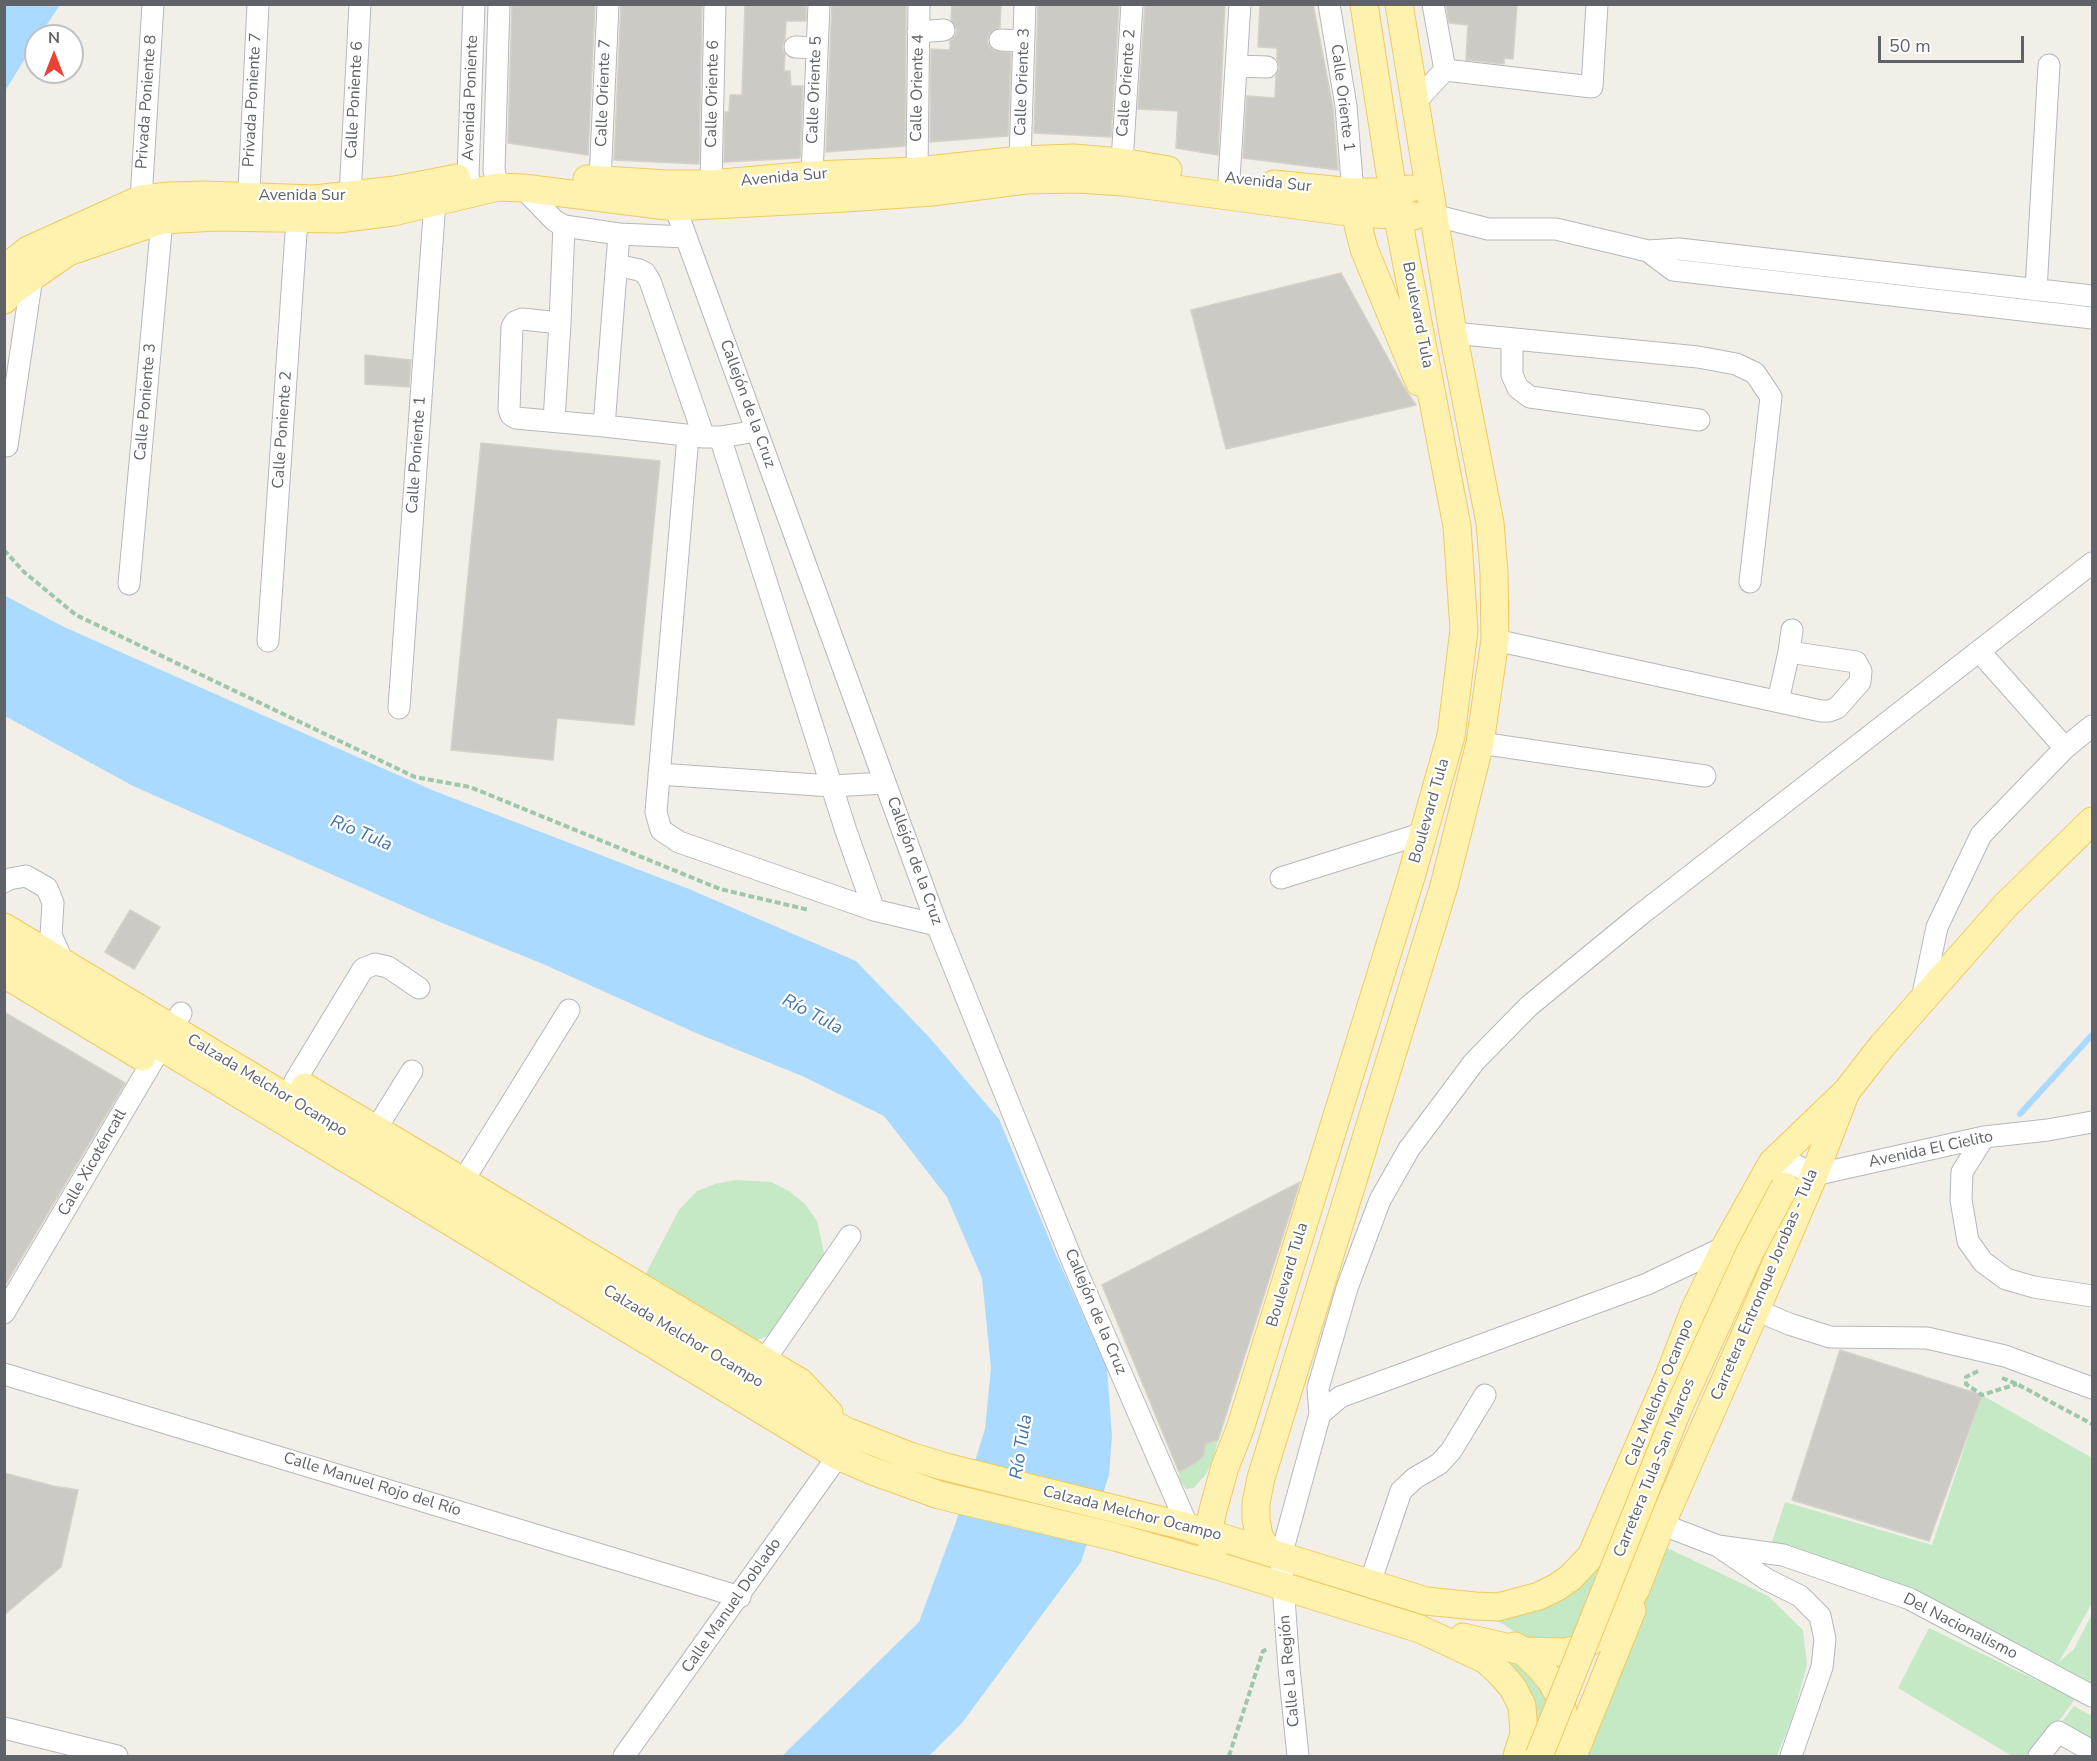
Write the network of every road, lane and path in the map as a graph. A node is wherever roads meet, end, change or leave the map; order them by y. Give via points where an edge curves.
1 (153, 4) edge
2 (258, 4) edge
3 (360, 4) edge
4 (474, 4) edge
5 (499, 4) edge
6 (608, 4) edge
7 (715, 4) edge
8 (819, 4) edge
9 (919, 4) edge
10 (1025, 4) edge
11 (1132, 4) edge
12 (1240, 4) edge
13 (1329, 4) edge
14 (1364, 4) edge
15 (1399, 4) edge
16 (1433, 4) edge
17 (1597, 4) edge
18 (944, 30) dead end
19 (918, 32) junction
20 (1000, 40) dead end
21 (1023, 41) junction
22 (795, 47) dead end
23 (817, 48) junction
24 (2049, 65) dead end
25 (1236, 66) junction
26 (1267, 67) dead end
27 (1445, 70) junction
28 (1414, 103) junction
29 (1020, 160) junction
30 (1122, 162) junction
31 (917, 171) junction
32 (1229, 179) junction
33 (600, 181) junction
34 (491, 183) junction
35 (1428, 186) junction
36 (813, 187) junction
37 (671, 195) junction
38 (712, 195) junction
39 (350, 196) junction
40 (141, 199) junction
41 (435, 201) junction
42 (1353, 202) junction
43 (1396, 204) junction
44 (248, 207) junction
45 (1433, 215) junction
46 (297, 219) junction
47 (162, 220) junction
48 (564, 226) junction
49 (619, 234) junction
50 (686, 237) junction
51 (28, 250) junction
52 (1648, 251) junction
53 (617, 265) junction
54 (4, 269) edge
55 (32, 277) junction
56 (2036, 290) junction
57 (2092, 296) edge
58 (4, 300) edge
59 (2092, 318) edge
60 (560, 323) junction
61 (1453, 333) junction
62 (1512, 339) junction
63 (1433, 401) junction
64 (1699, 420) dead end
65 (554, 421) junction
66 (603, 426) junction
67 (757, 431) junction
68 (704, 437) junction
69 (6, 446) dead end
70 (4, 550) edge
71 (2092, 563) edge
72 (1750, 582) dead end
73 (129, 584) dead end
74 (1792, 630) dead end
75 (1495, 640) junction
76 (268, 641) dead end
77 (1979, 651) junction
78 (1789, 652) junction
79 (1778, 701) junction
80 (399, 708) dead end
81 (2092, 726) edge
82 (1480, 743) junction
83 (2065, 748) junction
84 (659, 774) junction
85 (1705, 776) dead end
86 (885, 783) junction
87 (831, 786) junction
88 (2092, 821) edge
89 (1424, 833) junction
90 (1281, 878) dead end
91 (4, 882) edge
92 (4, 907) edge
93 (810, 910) dead end
94 (874, 910) junction
95 (937, 925) junction
96 (4, 927) edge
97 (51, 935) junction
98 (4, 952) edge
99 (63, 962) junction
100 (4, 974) edge
101 (419, 988) dead end
102 (1922, 999) junction
103 (569, 1011) dead end
104 (209, 1029) junction
105 (166, 1038) junction
106 (241, 1070) junction
107 (412, 1071) dead end
108 (295, 1081) junction
109 (1846, 1092) junction
110 (2092, 1122) edge
111 (376, 1129) junction
112 (1984, 1137) junction
113 (1792, 1172) junction
114 (463, 1181) junction
115 (402, 1192) junction
116 (1351, 1192) junction
117 (375, 1198) junction
118 (1380, 1200) junction
119 (850, 1236) dead end
120 (1725, 1247) junction
121 (596, 1261) junction
122 (2092, 1296) edge
123 (620, 1298) junction
124 (1756, 1310) junction
125 (4, 1313) edge
126 (679, 1334) junction
127 (719, 1334) junction
128 (628, 1349) junction
129 (764, 1361) junction
130 (686, 1363) junction
131 (1984, 1372) dead end
132 (4, 1374) edge
133 (2000, 1378) dead end
134 (2018, 1384) junction
135 (2092, 1389) edge
136 (1485, 1395) dead end
137 (1320, 1414) junction
138 (2092, 1424) edge
139 (842, 1443) junction
140 (1623, 1482) junction
141 (1256, 1503) junction
142 (1661, 1525) junction
143 (1115, 1537) junction
144 (1212, 1538) junction
145 (1718, 1546) junction
146 (1274, 1554) junction
147 (1251, 1576) junction
148 (1370, 1584) junction
149 (1282, 1585) junction
150 (1636, 1589) junction
151 (740, 1597) junction
152 (1426, 1601) junction
153 (1420, 1629) junction
154 (1287, 1639) junction
155 (1523, 1651) junction
156 (2092, 1696) edge
157 (4, 1728) edge
158 (2092, 1751) edge
159 (117, 1756) edge
160 (624, 1756) edge
161 (1229, 1756) edge
162 (1298, 1756) edge
163 (1517, 1756) edge
164 (1539, 1756) edge
165 (1566, 1756) edge
166 (1573, 1756) edge
167 (1791, 1756) edge
168 (2039, 1756) edge

1 - 40 street, Privada Poniente 8
2 - 44 street, Privada Poniente 7
3 - 39 street, Calle Poniente 6
4 - 34 street, Avenida Poniente
5 - 34 street, Avenida Poniente
6 - 33 street, Calle Oriente 7
7 - 38 street, Calle Oriente 6
8 - 23 street, Calle Oriente 5
9 - 19 street, Calle Oriente 4
10 - 21 street, Calle Oriente 3
11 - 30 street, Calle Oriente 2
12 - 25 street
13 - 42 street, Calle Oriente 1 via 1346,106
14 - 43 main road, Boulevard Tula
15 - 28 main road, Boulevard Tula
16 - 27 street
17 - 27 street via 1592,87
18 - 19 street
19 - 31 street, Calle Oriente 4
20 - 21 street
21 - 29 street, Calle Oriente 3
22 - 23 street
23 - 36 street, Calle Oriente 5
24 - 56 street
25 - 26 street
25 - 32 street
27 - 28 street
28 - 35 main road, Boulevard Tula
29 - 30 main road, Avenida Sur via 1073,158
29 - 31 main road, Avenida Sur
30 - 32 main road, Avenida Sur
31 - 36 main road, Avenida Sur
32 - 42 main road, Avenida Sur
33 - 34 main road, Avenida Sur via 531,172
33 - 37 main road, Avenida Sur
34 - 37 main road, Avenida Sur
34 - 39 main road, Avenida Sur
34 - 41 main road, Avenida Sur
34 - 48 street
35 - 43 main road, Avenida Sur
35 - 45 main road, Boulevard Tula
36 - 38 main road, Avenida Sur
36 - 42 main road, Avenida Sur via 932,192 1026,180 1077,179
37 - 38 main road, Avenida Sur
37 - 50 street, Callejón de la Cruz
39 - 44 main road, Avenida Sur
40 - 44 main road, Avenida Sur via 169,195
40 - 51 main road, Avenida Sur
41 - 46 main road, Avenida Sur via 393,212
41 - 80 street, Calle Poniente 1
42 - 43 main road, Avenida Sur
42 - 63 main road via 1364,249 1409,361
43 - 45 main road, Avenida Sur
43 - 63 main road, Boulevard Tula
44 - 46 main road, Avenida Sur
44 - 47 main road, Avenida Sur
45 - 52 street via 1488,229 1556,229
45 - 61 main road, Boulevard Tula
46 - 76 street, Calle Poniente 2
47 - 55 main road, Avenida Sur via 68,252
47 - 73 street, Calle Poniente 3
48 - 49 street
48 - 60 street
49 - 50 street
49 - 53 street
50 - 67 street, Callejón de la Cruz
51 - 54 main road, Avenida Sur
51 - 55 street
52 - 56 street via 1679,249
52 - 59 street via 1673,270
53 - 66 street
53 - 68 street via 639,270 650,281
55 - 58 main road, Avenida Sur
55 - 69 street
56 - 57 street
60 - 65 street
60 - 65 street via 522,319 512,327 511,415
61 - 62 street
61 - 75 main road, Boulevard Tula via 1490,523
62 - 64 street via 1512,375 1518,388 1530,397
62 - 72 street via 1698,357 1736,364 1755,373 1771,397
63 - 89 main road, Boulevard Tula via 1457,526 1464,630 1451,736
65 - 66 street
66 - 68 street
67 - 68 street
67 - 86 street, Callejón de la Cruz
68 - 84 street
68 - 87 street
70 - 93 path via 76,615 415,777 470,787 720,889
71 - 77 street, Calle La Región
74 - 78 street
75 - 79 street
75 - 82 main road, Boulevard Tula
77 - 83 street
77 - 118 street, Calle La Región via 1529,1006 1450,1092
78 - 79 street
78 - 79 street via 1856,662 1861,671 1860,682 1837,708 1828,711
81 - 83 street
82 - 85 street
82 - 116 main road, Boulevard Tula via 1444,886
83 - 102 street via 1981,835 1937,927
84 - 87 street
84 - 94 street via 656,812 661,830 679,842
86 - 87 street
86 - 95 street, Callejón de la Cruz
87 - 94 street
88 - 102 main road, Carretera Entronque Jorobas - Tula via 2006,905
89 - 90 street
89 - 144 main road, Boulevard Tula via 1225,1467
91 - 97 street via 26,876 47,888 53,903
92 - 97 main road
94 - 95 street
95 - 144 street, Callejón de la Cruz via 1074,1265
96 - 99 main road, Calzada Melchor Ocampo
97 - 99 street
97 - 105 main road
98 - 105 main road, Calzada Melchor Ocampo
99 - 105 main road, Calzada Melchor Ocampo
100 - 105 main road
101 - 108 street via 388,968 375,964 363,969
102 - 109 main road, Carretera Entronque Jorobas - Tula
103 - 114 street
104 - 105 main road
104 - 106 main road
104 - 108 main road
105 - 106 main road, Calzada Melchor Ocampo
105 - 115 main road, Calzada Melchor Ocampo
105 - 117 main road
105 - 125 street, Calle Xicoténcatl
106 - 123 main road, Calzada Melchor Ocampo
107 - 111 street
108 - 111 main road
109 - 113 main road, Calz Melchor Ocampo
109 - 113 main road, Carretera Entronque Jorobas - Tula
110 - 112 street, Avenida El Cielito
111 - 114 main road
112 - 113 street, Avenida El Cielito
112 - 122 street via 1962,1172 1961,1200 1968,1241 1983,1262 2006,1280
113 - 120 main road, Calz Melchor Ocampo
113 - 124 main road, Carretera Entronque Jorobas - Tula
113 - 164 main road, Carretera Tula-San Marcos, bridge via 1750,1252 1678,1409
114 - 121 main road
115 - 117 main road
115 - 130 main road, Calzada Melchor Ocampo
116 - 118 street
116 - 141 main road, Boulevard Tula
117 - 128 main road
118 - 137 street, Calle La Región via 1347,1288 1318,1388
119 - 129 street
120 - 137 street via 1647,1284 1340,1397
120 - 140 main road, Calz Melchor Ocampo
121 - 123 main road
121 - 127 main road
123 - 126 main road, Calzada Melchor Ocampo
124 - 135 street via 1830,1337 1927,1338 1994,1353
124 - 142 main road, Carretera Entronque Jorobas - Tula
126 - 127 main road
126 - 139 main road, Calzada Melchor Ocampo via 790,1401
127 - 129 main road
128 - 130 main road
128 - 139 main road via 769,1434
129 - 139 main road via 800,1382
130 - 139 main road, Calzada Melchor Ocampo
131 - 134 path via 1976,1371 1966,1377 1966,1384 1982,1395
132 - 151 street, Calle Manuel Rojo del Río
133 - 134 path
134 - 138 path
136 - 148 street via 1451,1451 1401,1491
137 - 146 street, Calle La Región
139 - 143 main road, Calzada Melchor Ocampo via 870,1470 939,1495
139 - 144 main road, Calzada Melchor Ocampo via 881,1445 946,1467 1119,1510
139 - 151 street, Calle Manuel Doblado
140 - 142 street via 1628,1511
140 - 152 main road, Calz Melchor Ocampo via 1591,1556 1557,1587 1529,1600 1498,1607
141 - 144 main road via 1243,1532
141 - 146 main road, Boulevard Tula via 1259,1536
142 - 145 street
142 - 150 main road, Carretera Entronque Jorobas - Tula
143 - 144 main road via 1154,1536 1205,1551
143 - 147 main road, Calzada Melchor Ocampo
144 - 146 main road, Calzada Melchor Ocampo
144 - 147 main road
145 - 156 street, Del Nacionalismo via 1783,1555 1910,1599
145 - 167 street via 1766,1579 1800,1596 1820,1616 1825,1639 1822,1667
146 - 148 main road, Calzada Melchor Ocampo
146 - 149 street, Calle La Región
147 - 149 main road, Calzada Melchor Ocampo
148 - 152 main road, Calzada Melchor Ocampo
149 - 153 main road, Calzada Melchor Ocampo
149 - 154 street, Calle La Región
150 - 155 main road, Carretera Entronque Jorobas - Tula via 1610,1626 1579,1649
150 - 166 main road via 1635,1602
151 - 160 street, Calle Manuel Doblado
152 - 155 main road via 1491,1631
153 - 155 main road, Carretera Entronque Jorobas - Tula
153 - 163 main road via 1486,1660 1513,1688 1525,1721
154 - 161 path via 1263,1651
154 - 162 street, Calle La Región
155 - 165 main road via 1559,1695 1568,1733
157 - 159 street
158 - 168 street via 2058,1732

